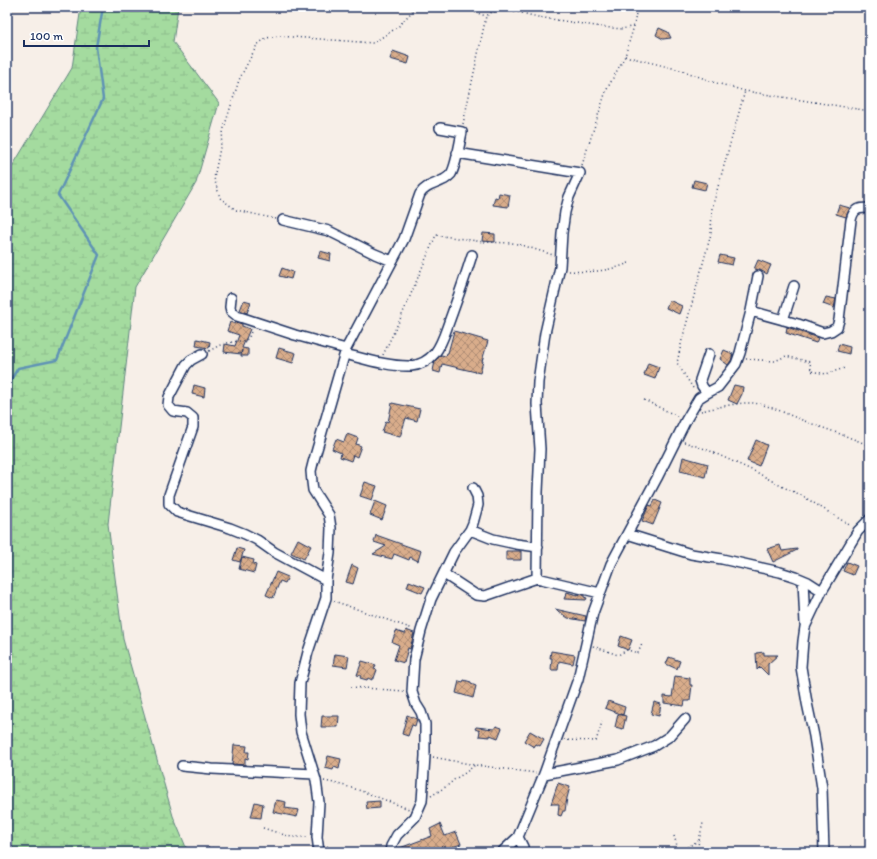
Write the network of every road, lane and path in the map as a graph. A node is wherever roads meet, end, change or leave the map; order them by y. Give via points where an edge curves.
1 (416, 7) edge
2 (460, 7) edge
3 (513, 7) edge
4 (637, 7) edge
5 (510, 10) junction
6 (486, 16) junction
7 (634, 26) junction
8 (625, 56) junction
9 (745, 91) junction
10 (870, 111) edge
11 (440, 128) dead end
12 (462, 132) junction
13 (457, 153) junction
14 (580, 173) junction
15 (870, 208) edge
16 (283, 220) joint
17 (472, 255) dead end
18 (560, 258) junction
19 (392, 261) junction
20 (629, 263) dead end
21 (559, 270) junction
22 (758, 276) dead end
23 (794, 286) dead end
24 (231, 298) dead end
25 (751, 311) junction
26 (783, 320) junction
27 (255, 322) junction
28 (346, 352) junction
29 (202, 354) joint
30 (709, 354) dead end
31 (738, 358) junction
32 (379, 362) junction
33 (845, 368) dead end
34 (703, 396) junction
35 (644, 400) dead end
36 (688, 417) junction
37 (676, 440) junction
38 (870, 446) edge
39 (474, 488) dead end
40 (870, 519) edge
41 (470, 530) junction
42 (858, 530) junction
43 (627, 534) junction
44 (538, 548) junction
45 (444, 574) junction
46 (537, 578) junction
47 (326, 580) junction
48 (803, 580) junction
49 (822, 591) junction
50 (600, 593) junction
51 (326, 598) junction
52 (805, 627) junction
53 (421, 631) junction
54 (586, 643) junction
55 (642, 644) dead end
56 (351, 687) dead end
57 (412, 692) junction
58 (603, 719) dead end
59 (685, 719) dead end
60 (556, 740) junction
61 (425, 756) junction
62 (475, 765) junction
63 (182, 766) dead end
64 (544, 774) junction
65 (315, 777) junction
66 (422, 801) junction
67 (417, 811) junction
68 (703, 823) dead end
69 (263, 828) dead end
70 (674, 836) dead end
71 (317, 837) junction
72 (518, 837) junction
73 (699, 840) junction
74 (208, 847) dead end
75 (224, 852) edge
76 (318, 852) edge
77 (390, 852) edge
78 (502, 852) edge
79 (523, 852) edge
80 (680, 852) edge
81 (697, 852) edge
82 (824, 852) edge

1 - 16 path via 398,27 373,43 278,36 266,38 257,45 240,80 224,128 214,178 220,198 236,210
2 - 6 path
3 - 5 path
4 - 7 path
5 - 6 path via 492,12
5 - 7 path via 602,27 622,29
6 - 12 path
7 - 8 path
8 - 9 path via 684,71
8 - 14 path via 606,91
9 - 10 path
9 - 34 path via 712,208 711,234 677,363
11 - 12 street
12 - 13 street
13 - 14 street
13 - 19 street via 450,175 423,189 404,239
14 - 18 street via 565,212
15 - 26 street via 857,209 851,220 837,326 823,333
16 - 19 street via 329,231
17 - 32 street via 440,345 434,354 424,363 412,366
18 - 21 street
18 - 32 path via 512,243 483,242 436,235
19 - 28 street
20 - 21 path via 586,272
21 - 44 street via 545,333 538,382
22 - 25 street
23 - 26 street
24 - 27 street via 230,312
25 - 26 street
25 - 31 street
27 - 28 street
27 - 29 path via 245,341 222,344
28 - 32 street
28 - 47 street via 311,471 314,490 329,515 331,528
29 - 47 street via 186,365 169,397 168,405 173,411 187,413 193,418 193,427 169,495 169,504 177,512 251,537
30 - 34 street via 700,380
31 - 33 path via 775,361 786,356 810,362 810,371 826,374
31 - 34 street via 718,387
34 - 36 street
35 - 36 path
36 - 37 street
36 - 38 path via 713,408 745,403 758,404
37 - 42 path via 708,450 758,473 801,495
37 - 43 street
39 - 41 street via 478,505
40 - 42 street
41 - 44 street via 493,539
41 - 45 street via 454,552
42 - 49 street
43 - 48 street via 691,554 780,572
43 - 50 street via 611,564
44 - 46 street
45 - 46 street via 476,595 485,596
45 - 53 street via 431,599
46 - 50 street
47 - 51 street
48 - 49 street
48 - 52 street
49 - 52 street
50 - 54 street
51 - 53 path
51 - 65 street via 300,683 299,714
52 - 82 street via 801,667 822,788
53 - 57 street via 414,659
54 - 55 path via 618,655 626,650 638,653
54 - 60 street via 578,679
56 - 57 path
57 - 61 street via 425,724
58 - 60 path via 596,741
59 - 64 street via 670,736 654,746 618,760
60 - 64 street
61 - 62 path
61 - 66 street
62 - 64 path
62 - 66 path
63 - 65 street
64 - 72 street
65 - 67 path
65 - 71 street via 319,802
66 - 67 street
67 - 77 street via 415,817 397,835
68 - 73 path
69 - 71 path via 291,837
70 - 80 path
71 - 76 street
72 - 78 street
72 - 79 street
73 - 80 path
73 - 81 path
74 - 75 path

